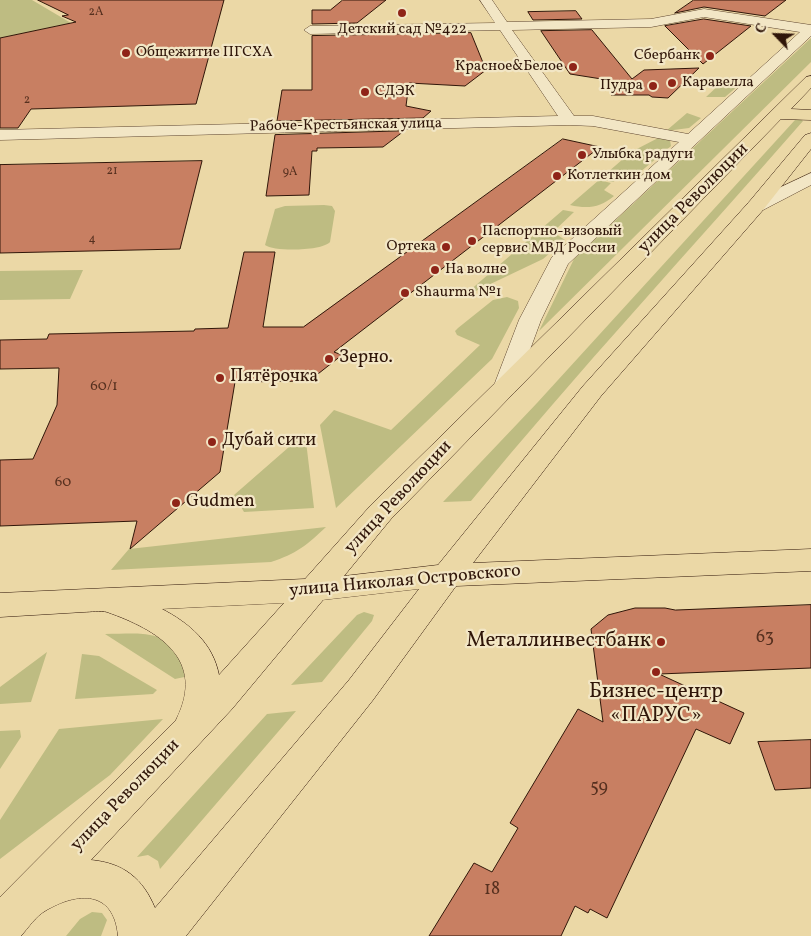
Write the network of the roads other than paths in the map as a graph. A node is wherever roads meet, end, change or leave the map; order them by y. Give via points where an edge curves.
1 (486, 0) edge
2 (505, 27) junction
3 (810, 29) edge
4 (310, 30) dead end
5 (811, 80) edge
6 (777, 115) junction
7 (811, 115) edge
8 (569, 120) junction
9 (0, 135) edge
10 (811, 138) edge
11 (691, 139) junction
12 (811, 178) edge
13 (756, 206) junction
14 (505, 388) junction
15 (811, 560) edge
16 (448, 576) junction
17 (314, 590) junction
18 (106, 601) junction
19 (0, 605) edge
20 (189, 731) junction
21 (9, 918) edge
22 (140, 936) edge
23 (159, 936) edge

1 - 2 street
2 - 3 street via 651,23 704,13
2 - 4 street
2 - 8 street
3 - 11 street
5 - 6 main road, улица Революции
6 - 7 main road
6 - 14 main road, улица Революции
8 - 9 street, Рабоче-Крестьянская улица
8 - 11 street, Рабоче-Крестьянская улица via 593,121
10 - 13 main road
11 - 14 street via 559,260 530,320
12 - 13 street
13 - 16 main road via 592,391
14 - 17 main road, улица Революции via 381,512
15 - 16 main road, улица Николая Островского
16 - 17 main road, улица Николая Островского
16 - 23 main road via 360,690
17 - 18 main road, улица Николая Островского
17 - 20 main road, улица Революции
18 - 19 main road, улица Николая Островского
18 - 20 main road via 147,614 175,631 194,653 202,672 204,699
20 - 21 main road, улица Революции
21 - 22 main road via 36,894 58,884 80,879 101,881 119,889 132,902 140,920

